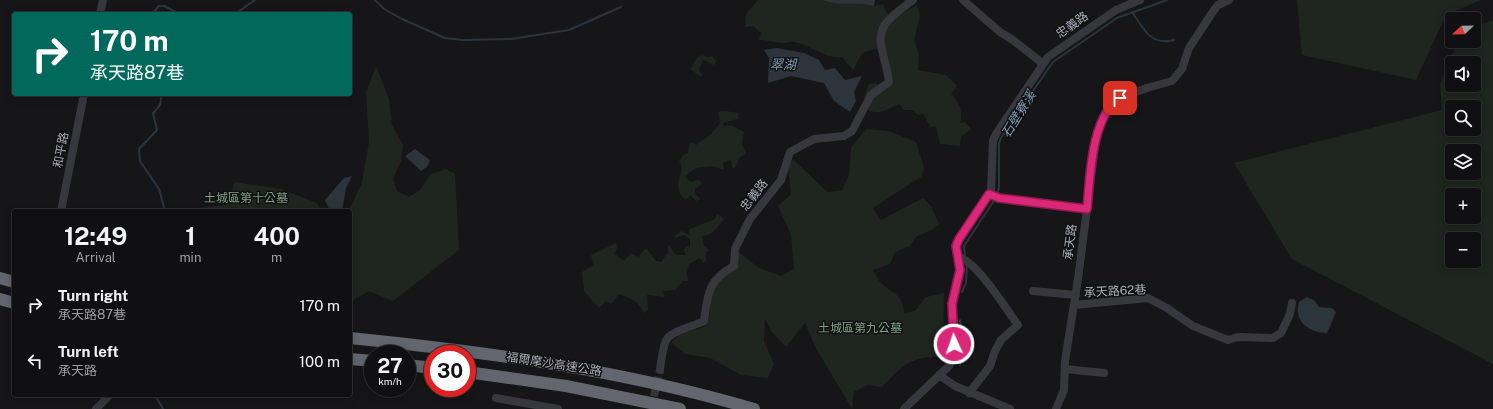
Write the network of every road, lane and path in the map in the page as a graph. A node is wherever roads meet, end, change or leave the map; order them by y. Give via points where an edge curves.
1 (104, 0) edge
2 (914, 0) edge
3 (963, 0) edge
4 (1140, 0) edge
5 (1228, 0) edge
6 (101, 12) edge
7 (1042, 64) junction
8 (84, 96) edge
9 (994, 196) junction
10 (61, 209) edge
11 (1087, 209) junction
12 (960, 256) junction
13 (0, 278) edge
14 (12, 281) edge
15 (1033, 290) dead end
16 (1076, 295) junction
17 (0, 299) edge
18 (12, 302) edge
19 (1292, 303) dead end
20 (1074, 306) junction
21 (352, 338) edge
22 (352, 359) edge
23 (364, 360) edge
24 (1064, 369) junction
25 (660, 370) tunnel mouth
26 (476, 373) edge
27 (1104, 373) dead end
28 (939, 375) junction
29 (969, 393) junction
30 (108, 397) edge
31 (496, 398) dead end
32 (96, 409) edge
33 (558, 409) edge
34 (680, 409) edge
35 (754, 409) edge
36 (904, 409) edge
37 (1010, 409) edge
38 (1056, 409) edge

1 - 6 street
2 - 25 street, 忠義路 via 888,21 879,35 889,82 871,95 852,131 844,136 814,139 790,152 781,180 750,219 735,248 734,266 723,272 711,284 706,297 704,321 674,333 667,339
3 - 7 street
4 - 7 street, 忠義路 via 1116,10 1082,32
5 - 11 street, 承天路 via 1214,10 1189,48 1182,69 1172,82 1120,98 1107,109 1096,138
7 - 9 street, 忠義路 via 992,141
8 - 10 street, 和平路
9 - 11 street
9 - 12 street, 忠義路 via 959,239 956,246
11 - 16 street, 承天路
12 - 28 street, 忠義路 via 960,270 952,304 954,355 949,366
12 - 29 street via 975,267 1018,325 1001,340 990,366
13 - 14 highway
15 - 16 street
16 - 20 street, 承天路
17 - 18 highway
19 - 20 street, 承天路62巷 via 1290,314 1281,332 1273,338 1238,337 1228,340 1193,326 1148,298
20 - 24 street, 承天路
21 - 35 highway, 福爾摩沙高速公路 via 572,366 658,383
22 - 23 highway
24 - 27 street
24 - 38 street, 承天路 via 1064,390
26 - 34 highway, 福爾摩沙高速公路 via 566,386
28 - 29 street
28 - 36 street, 忠義路
29 - 37 street
30 - 32 street
31 - 33 street

